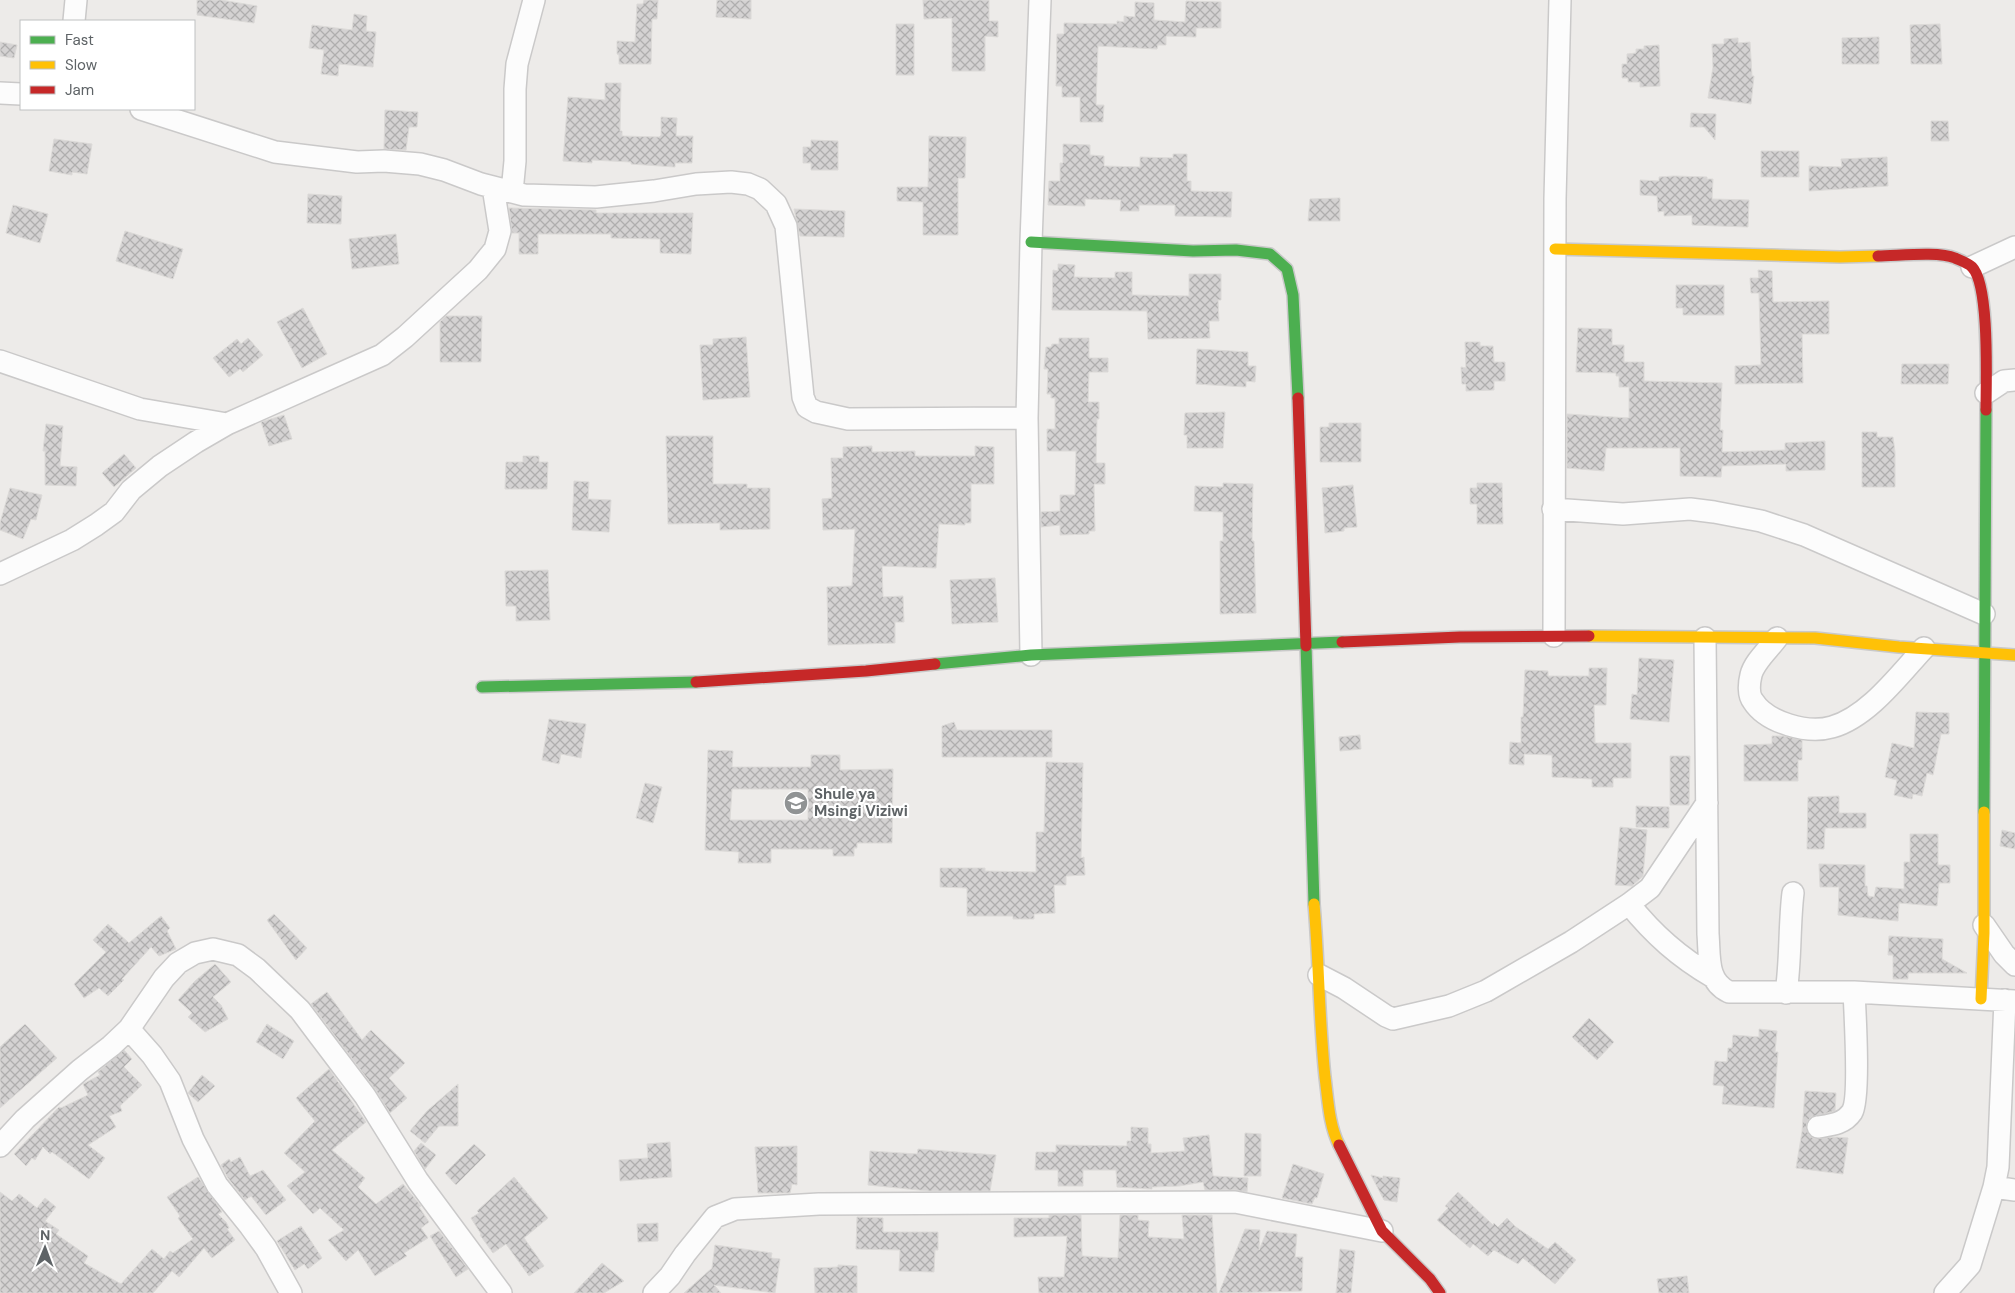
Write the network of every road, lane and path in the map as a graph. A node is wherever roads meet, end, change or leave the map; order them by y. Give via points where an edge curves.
1 (76, 0) edge
2 (534, 0) edge
3 (1040, 0) edge
4 (1560, 0) edge
5 (74, 20) edge
6 (0, 93) edge
7 (20, 94) edge
8 (144, 110) edge
9 (502, 189) junction
10 (1030, 242) junction
11 (2015, 247) edge
12 (1555, 249) junction
13 (1972, 267) junction
14 (0, 361) edge
15 (2015, 380) edge
16 (1986, 394) junction
17 (1027, 418) junction
18 (227, 424) junction
19 (1553, 509) junction
20 (0, 574) edge
21 (1984, 614) junction
22 (1554, 636) junction
23 (1705, 638) junction
24 (1777, 638) junction
25 (1305, 645) junction
26 (1924, 648) junction
27 (1985, 653) junction
28 (2015, 654) edge
29 (1031, 655) junction
30 (482, 687) dead end
31 (1707, 803) junction
32 (1793, 893) dead end
33 (1629, 904) junction
34 (1984, 925) junction
35 (2015, 965) edge
36 (1319, 975) junction
37 (1713, 977) junction
38 (1854, 992) junction
39 (1786, 993) junction
40 (1981, 999) junction
41 (2010, 1000) edge
42 (129, 1029) junction
43 (1818, 1127) dead end
44 (0, 1146) edge
45 (2005, 1188) edge
46 (1382, 1230) junction
47 (291, 1293) edge
48 (501, 1293) edge
49 (654, 1293) edge
50 (1440, 1293) edge
51 (1946, 1293) edge

1 - 5 street
2 - 9 street via 517,64 515,161
3 - 10 street
4 - 12 street
6 - 7 street
8 - 9 street via 275,152 357,162 420,164
9 - 17 street via 551,197 596,197 731,182 760,189 776,204 786,226 803,396 807,407 848,419
9 - 18 street via 500,231 495,249 478,270 405,337 382,355
10 - 17 street
10 - 25 street via 1193,251 1236,250 1270,254 1287,268 1293,295
11 - 13 street
12 - 13 street via 1932,256 1953,257
12 - 19 street
13 - 16 street via 1979,282 1987,336
14 - 18 street via 140,409
15 - 16 street via 2004,381
16 - 21 street
17 - 29 street
18 - 20 street via 160,466 131,490 114,512 96,525
19 - 21 street via 1623,514 1690,509 1761,521 1804,536
19 - 22 street
21 - 27 street
22 - 23 street
22 - 25 street
23 - 24 street
23 - 31 street
24 - 26 street via 1815,638
24 - 26 street via 1751,672 1752,701 1779,722 1798,728 1832,728 1855,718
25 - 29 street
25 - 36 street via 1313,894
26 - 27 street
27 - 28 street
27 - 34 street
29 - 30 street via 866,672 700,682
31 - 33 street via 1650,888
31 - 37 street via 1708,934
32 - 39 street
33 - 36 street via 1486,991 1449,1006 1402,1019 1393,1020
33 - 37 street via 1672,950
34 - 35 street
34 - 40 street
36 - 46 street via 1321,1038 1329,1110 1337,1141
37 - 39 street via 1729,992
38 - 39 street
38 - 40 street
38 - 43 street via 1855,1102 1843,1121
40 - 41 street
41 - 45 street via 2000,1082 1998,1167
42 - 44 street via 25,1118
42 - 47 street via 170,1081 193,1139 217,1185 255,1233
42 - 48 street via 178,963 195,953 213,949 238,955 300,1010 365,1096 418,1181
45 - 51 street via 1970,1265
46 - 49 street via 1235,1202 820,1204 735,1209 715,1217
46 - 50 street

